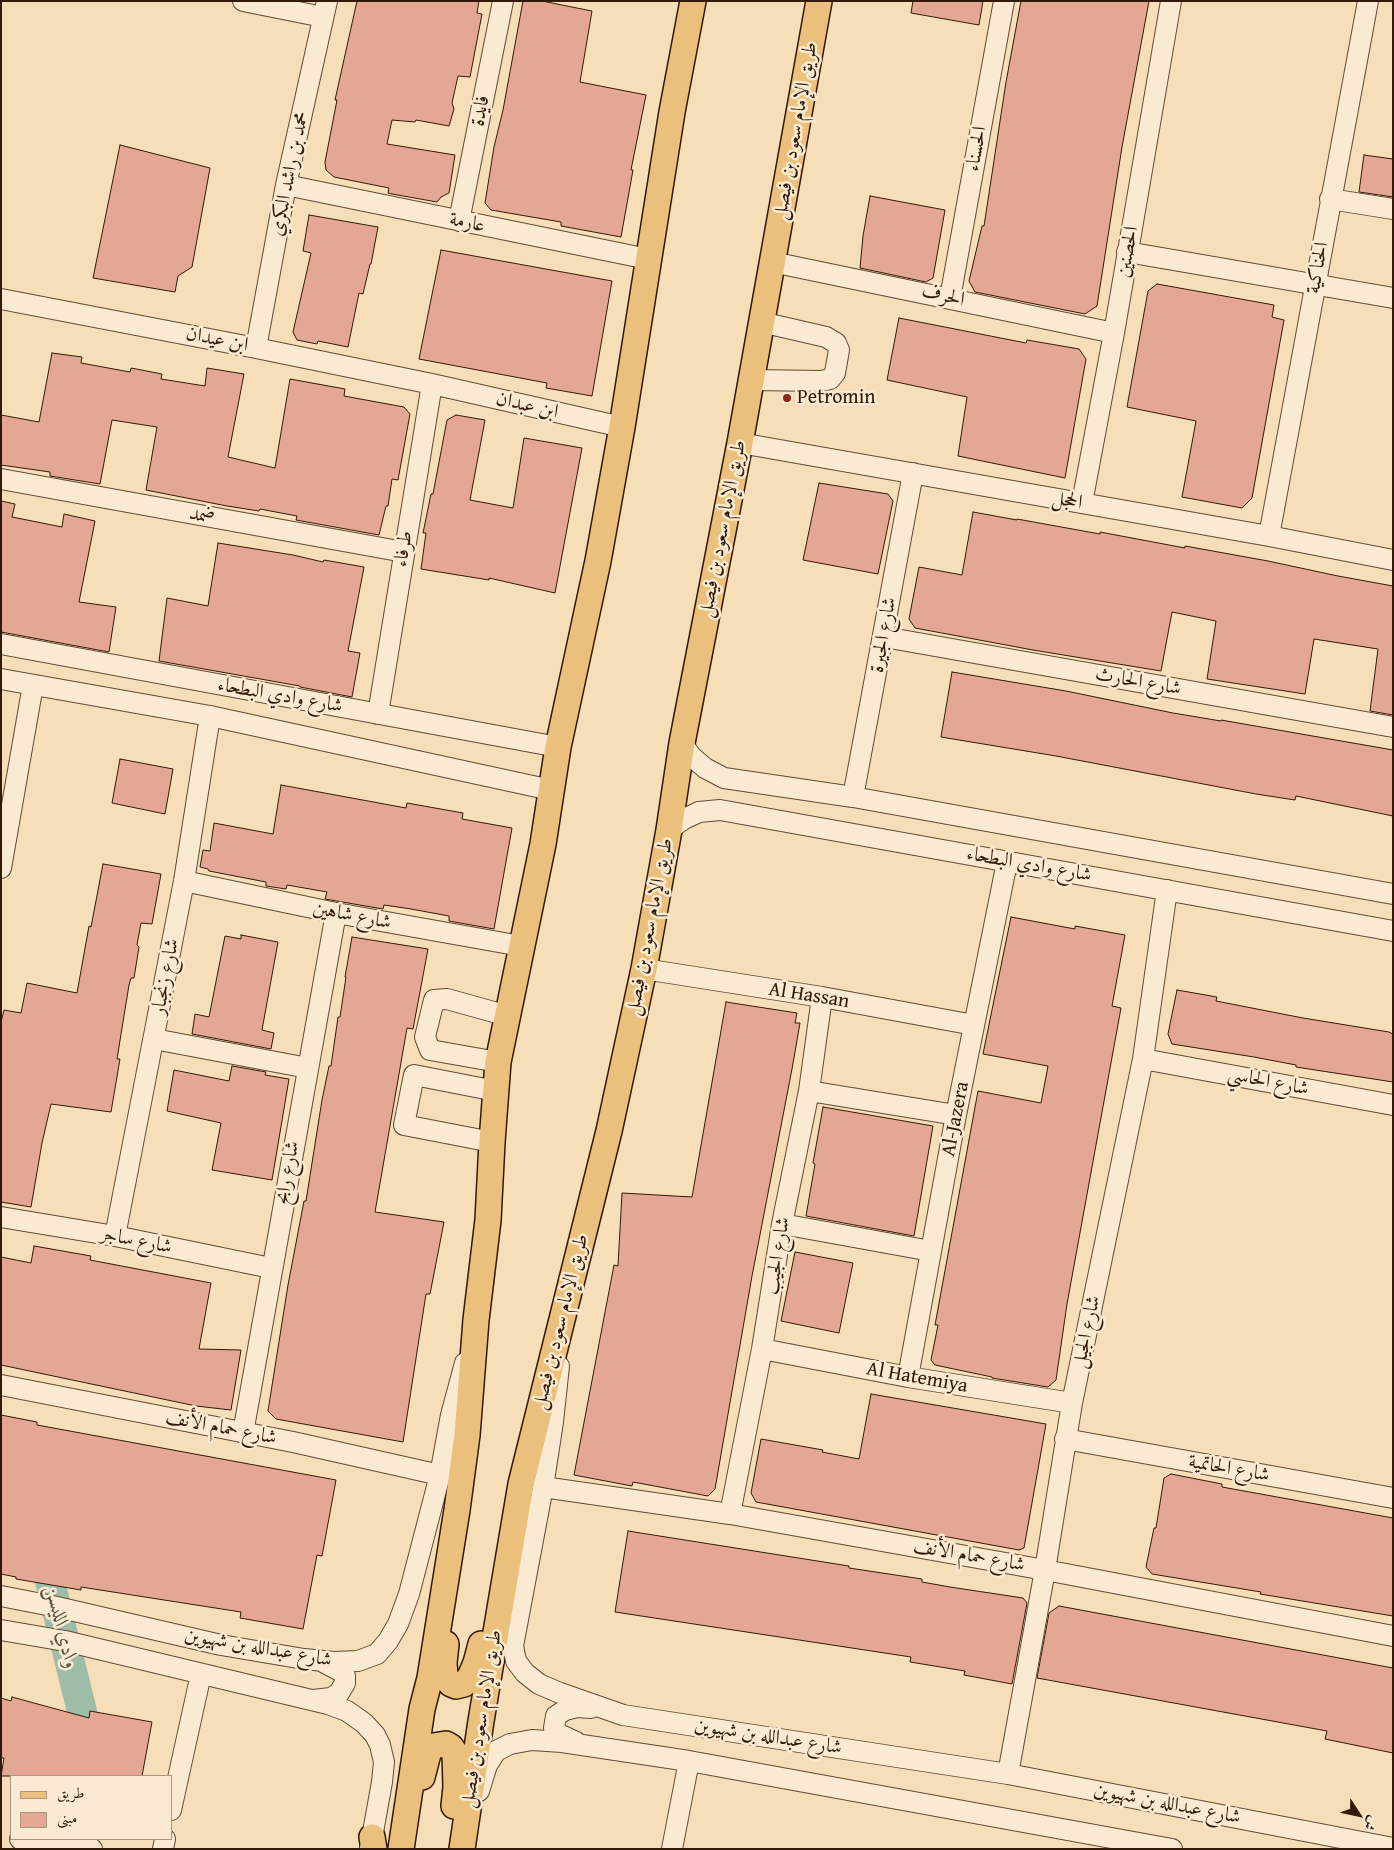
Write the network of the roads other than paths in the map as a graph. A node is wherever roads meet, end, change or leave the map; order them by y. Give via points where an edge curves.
1 (243, 1) edge
2 (503, 1) edge
3 (693, 1) edge
4 (819, 1) edge
5 (1004, 1) edge
6 (1171, 1) edge
7 (1368, 1) edge
8 (325, 9) edge
9 (286, 185) junction
10 (1330, 199) junction
11 (1393, 209) edge
12 (459, 221) junction
13 (1128, 252) junction
14 (648, 260) junction
15 (772, 262) junction
16 (1315, 284) junction
17 (950, 298) junction
18 (1393, 298) edge
19 (1, 299) edge
20 (761, 322) junction
21 (1114, 332) junction
22 (256, 348) junction
23 (751, 380) junction
24 (432, 384) junction
25 (622, 427) junction
26 (740, 443) junction
27 (913, 473) junction
28 (1, 479) edge
29 (1082, 503) junction
30 (1269, 536) junction
31 (404, 552) junction
32 (1393, 560) edge
33 (884, 637) junction
34 (1, 644) edge
35 (1, 679) edge
36 (33, 685) junction
37 (378, 714) junction
38 (210, 716) junction
39 (1393, 727) edge
40 (682, 742) junction
41 (558, 747) junction
42 (551, 790) junction
43 (853, 797) junction
44 (669, 830) junction
45 (1008, 862) junction
46 (2, 864) edge
47 (184, 880) junction
48 (1167, 890) junction
49 (1393, 894) edge
50 (336, 914) junction
51 (1393, 931) edge
52 (521, 946) junction
53 (644, 969) junction
54 (822, 997) junction
55 (508, 1016) junction
56 (974, 1025) junction
57 (154, 1039) junction
58 (1143, 1059) junction
59 (498, 1062) junction
60 (308, 1068) junction
61 (496, 1091) junction
62 (809, 1091) junction
63 (1393, 1105) edge
64 (956, 1115) junction
65 (492, 1142) junction
66 (1, 1217) edge
67 (782, 1224) junction
68 (115, 1236) junction
69 (931, 1251) junction
70 (271, 1268) junction
71 (567, 1300) junction
72 (476, 1320) junction
73 (762, 1349) junction
74 (908, 1377) junction
75 (1, 1385) edge
76 (1072, 1403) junction
77 (243, 1433) junction
78 (1065, 1440) junction
79 (440, 1475) junction
80 (543, 1487) junction
81 (1393, 1498) edge
82 (730, 1514) junction
83 (513, 1528) junction
84 (452, 1540) junction
85 (1045, 1570) junction
86 (1, 1596) edge
87 (1, 1630) edge
88 (1393, 1636) edge
89 (321, 1661) junction
90 (201, 1674) junction
91 (311, 1700) junction
92 (608, 1710) junction
93 (582, 1745) junction
94 (689, 1761) junction
95 (1008, 1774) junction
96 (172, 1805) edge
97 (27, 1840) edge
98 (372, 1845) edge
99 (1393, 1848) edge
100 (92, 1849) edge
101 (402, 1849) edge
102 (450, 1849) edge
103 (462, 1849) edge
104 (672, 1849) edge
105 (1172, 1849) edge

1 - 8 street
2 - 12 street, فايدة
3 - 14 main road
4 - 15 main road, طريق الإمام سعود بن فيصل
5 - 17 street, الحسناء
6 - 13 street, الحصنين
7 - 10 street, الحناكية
8 - 9 street, محمد بن راشد البكري
9 - 12 street, عارمة
9 - 22 street, محمد بن راشد البكري
10 - 11 street
10 - 16 street, الحناكية
12 - 14 street, عارمة
13 - 16 street
13 - 21 street, الحصنين
14 - 25 main road
15 - 17 street, الحرف
15 - 20 main road, طريق الإمام سعود بن فيصل
16 - 18 street
16 - 30 street, الحناكية
17 - 21 street, الحرف
19 - 22 street, ابن عيدان
20 - 23 main road, طريق الإمام سعود بن فيصل
20 - 23 street via 826,337 836,342 839,350 835,372 830,379
21 - 29 street, الحصنين
22 - 24 street, ابن عيدان
23 - 26 main road, طريق الإمام سعود بن فيصل
24 - 25 street, ابن عبدان
24 - 31 street, طرفاء
25 - 41 main road via 598,560
26 - 27 street, الحجل
26 - 40 main road, طريق الإمام سعود بن فيصل
27 - 29 street, الحجل
27 - 33 street, شارع الجيرة
28 - 31 street, ضمد
29 - 30 street, الحجل
30 - 32 street, الحجل
31 - 37 street, طرفاء
33 - 39 street, شارع الحارث
33 - 43 street, شارع الجيرة
34 - 37 street, شارع وادي البطحاء
35 - 36 street, شارع وادي البطحاء
36 - 38 street, شارع وادي البطحاء
36 - 46 street
37 - 41 street, شارع وادي البطحاء
38 - 42 street, شارع وادي البطحاء
38 - 47 street, شارع زنجبار
40 - 43 street, شارع وادي البطحاء via 704,768 724,778
40 - 44 main road, طريق الإمام سعود بن فيصل
41 - 42 main road
42 - 52 main road
43 - 49 street, شارع وادي البطحاء
44 - 45 street, شارع وادي البطحاء via 699,812 720,810
44 - 53 main road, طريق الإمام سعود بن فيصل
45 - 48 street, شارع وادي البطحاء
45 - 56 street, Al-Jazera
47 - 50 street, شارع شاهين
47 - 57 street, شارع زنجبار
48 - 51 street, شارع وادي البطحاء
48 - 58 street, شارع الجيل
50 - 52 street, شارع شاهين
50 - 60 street, شارع رابح
52 - 55 main road
53 - 54 street, Al Hassan
53 - 71 main road, طريق الإمام سعود بن فيصل via 609,1131
54 - 56 street, Al Hassan
54 - 62 street, شارع الجيب
55 - 59 main road
55 - 59 street via 447,999 434,1000 426,1036 430,1050
56 - 64 street, Al-Jazera
57 - 60 street
57 - 68 street, شارع زنجبار
58 - 63 street, شارع الحاسي
58 - 76 street, شارع الجيل
59 - 61 main road
60 - 70 street, شارع رابح
61 - 65 main road
61 - 65 street via 414,1074 404,1125
62 - 64 street
62 - 67 street, شارع الجيب
64 - 69 street, Al-Jazera
65 - 72 main road via 488,1220
66 - 68 street, شارع ساجر
67 - 69 street
67 - 73 street, شارع الجيب
68 - 70 street, شارع ساجر
69 - 74 street, Al-Jazera
70 - 77 street, شارع رابح
71 - 80 street, شارع عبدالله بن شهيوين
71 - 83 main road, طريق الإمام سعود بن فيصل
72 - 79 street, شارع عبدالله بن شهيوين via 451,1415
72 - 84 main road via 467,1435
73 - 74 street, Al Hatemiya
73 - 82 street, شارع الجيب
74 - 76 street, Al Hatemiya
75 - 77 street, شارع حمام الأنف
76 - 78 street, شارع الجيل
77 - 79 street, شارع حمام الأنف
78 - 81 street, شارع الحاتمية
78 - 85 street, شارع الجيل
79 - 89 street, شارع عبدالله بن شهيوين via 409,1594 388,1641 377,1654 358,1661
80 - 82 street, شارع حمام الأنف
80 - 92 street, شارع عبدالله بن شهيوين via 513,1646 516,1662 539,1684
82 - 85 street, شارع حمام الأنف
83 - 84 main road via 476,1663 470,1678 456,1686 446,1676 444,1662 454,1586
83 - 103 main road, طريق الإمام سعود بن فيصل
84 - 101 main road via 422,1709
85 - 88 street, شارع حمام الأنف
85 - 95 street, شارع الجيل
86 - 89 street, شارع عبدالله بن شهيوين via 221,1645
87 - 90 street, شارع عبدالله بن شهيوين via 65,1640
89 - 91 street via 342,1672 345,1683 340,1693 331,1698
90 - 91 street, شارع عبدالله بن شهيوين
90 - 96 street
91 - 98 street, شارع عبدالله بن شهيوين via 347,1712 364,1723 380,1745 384,1762
92 - 93 street via 577,1707 556,1716 554,1728 559,1734
92 - 95 street, شارع عبدالله بن شهيوين via 623,1715
93 - 94 street, شارع عبدالله بن شهيوين
93 - 103 street, شارع عبدالله بن شهيوين via 532,1740 510,1744 496,1751 487,1766
94 - 104 street
94 - 105 street, شارع عبدالله بن شهيوين
95 - 99 street, شارع عبدالله بن شهيوين
97 - 100 street
101 - 102 main road via 429,1750 446,1744 455,1753 456,1787

